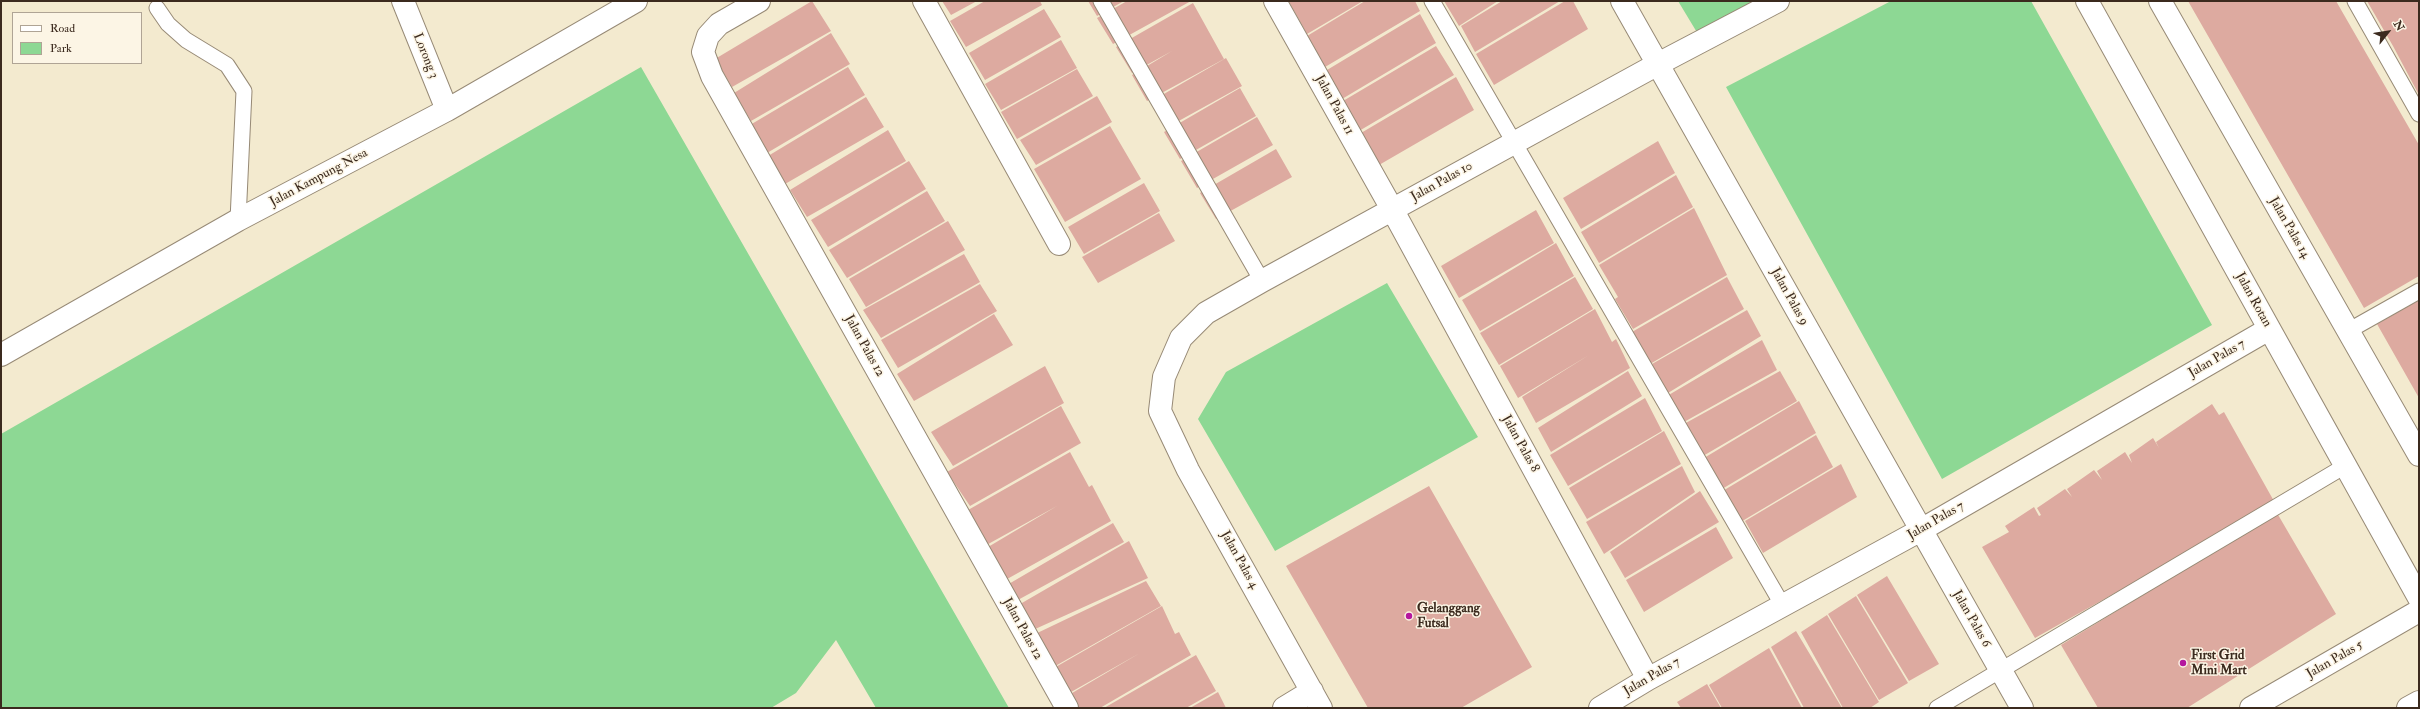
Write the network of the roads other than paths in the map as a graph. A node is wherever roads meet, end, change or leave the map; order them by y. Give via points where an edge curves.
1 (402, 1) edge
2 (636, 1) edge
3 (759, 1) edge
4 (924, 1) edge
5 (1101, 1) edge
6 (1275, 1) edge
7 (1432, 1) edge
8 (1622, 1) edge
9 (1778, 1) edge
10 (2087, 1) edge
11 (2160, 1) edge
12 (2355, 1) edge
13 (158, 8) dead end
14 (1658, 64) junction
15 (447, 110) junction
16 (2419, 114) edge
17 (1513, 143) junction
18 (1392, 209) junction
19 (238, 220) junction
20 (1059, 244) dead end
21 (1262, 281) junction
22 (2419, 291) edge
23 (2269, 329) junction
24 (2348, 331) junction
25 (1, 355) edge
26 (1160, 411) joint
27 (2419, 455) edge
28 (2346, 466) junction
29 (1921, 530) junction
30 (2419, 598) edge
31 (1783, 606) junction
32 (2419, 611) edge
33 (2000, 670) junction
34 (1648, 679) junction
35 (1316, 700) edge
36 (2419, 702) edge
37 (1067, 708) edge
38 (1284, 708) edge
39 (1600, 708) edge
40 (1938, 708) edge
41 (2022, 708) edge
42 (2251, 708) edge
43 (2408, 708) edge

1 - 15 street, Lorong 3
2 - 15 street, Jalan Kampung Nesa
3 - 37 street, Jalan Palas 12 via 719,24 708,36 703,52 712,76
4 - 20 street
5 - 21 lane
6 - 18 street, Jalan Palas 11
7 - 17 lane
8 - 14 street, Jalan Palas 9
9 - 14 street, Jalan Palas 10
10 - 23 street, Jalan Rotan
11 - 24 street, Jalan Palas 14
12 - 16 lane
13 - 19 lane via 168,24 186,40 227,65 244,91
14 - 17 street, Jalan Palas 10
14 - 29 street, Jalan Palas 9
15 - 19 street, Jalan Kampung Nesa
17 - 18 street, Jalan Palas 10
17 - 31 lane
18 - 21 street, Jalan Palas 10
18 - 34 street, Jalan Palas 8
19 - 25 street, Jalan Kampung Nesa
21 - 26 street, Jalan Palas 10 via 1206,313 1181,338 1164,377
22 - 24 lane
23 - 28 street, Jalan Rotan
23 - 29 street, Jalan Palas 7
24 - 27 street, Jalan Palas 14
26 - 35 street, Jalan Palas 4 via 1188,470
28 - 30 street, Jalan Rotan
28 - 33 lane
29 - 31 street, Jalan Palas 7
29 - 33 street, Jalan Palas 6
31 - 34 street, Jalan Palas 7
32 - 42 street, Jalan Palas 5
33 - 40 lane
33 - 41 street, Jalan Palas 6
34 - 39 street, Jalan Palas 7
35 - 38 street
36 - 43 street

